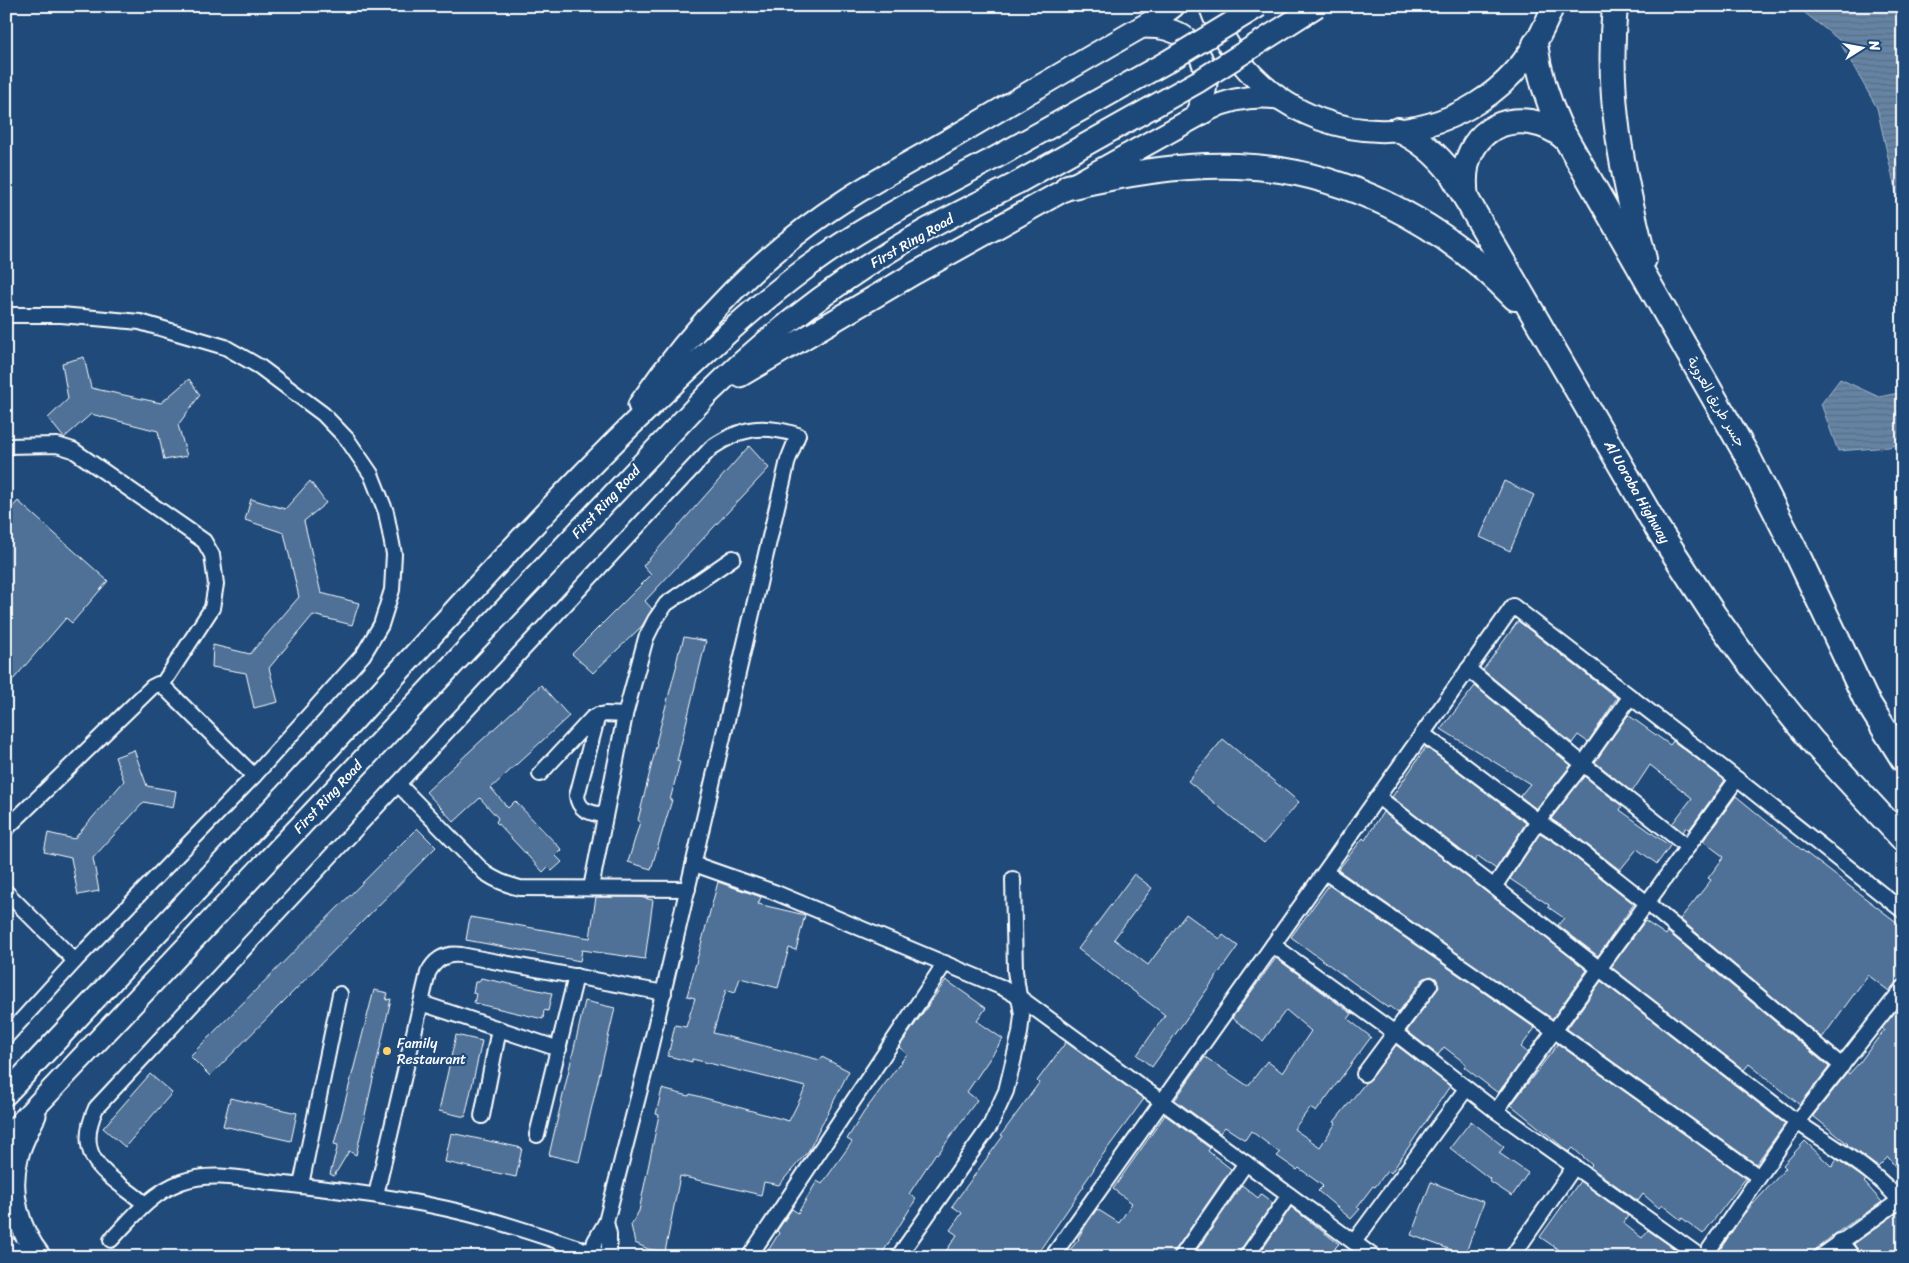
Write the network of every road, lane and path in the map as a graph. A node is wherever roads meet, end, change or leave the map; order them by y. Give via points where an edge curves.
1 (1174, 6) edge
2 (1210, 6) edge
3 (1260, 6) edge
4 (1317, 6) edge
5 (1553, 6) edge
6 (1615, 6) edge
7 (1142, 27) junction
8 (1535, 44) junction
9 (1278, 98) junction
10 (1195, 117) junction
11 (1398, 130) junction
12 (1567, 140) junction
13 (1068, 187) junction
14 (1466, 199) junction
15 (1652, 289) junction
16 (6, 315) edge
17 (1542, 328) junction
18 (708, 395) junction
19 (616, 440) junction
20 (6, 446) edge
21 (733, 558) dead end
22 (1468, 669) junction
23 (162, 685) junction
24 (1630, 697) junction
25 (598, 715) junction
26 (626, 715) junction
27 (1423, 734) junction
28 (1903, 759) edge
29 (1583, 764) junction
30 (540, 774) dead end
31 (254, 776) junction
32 (1737, 779) junction
33 (398, 784) junction
34 (1378, 797) junction
35 (605, 816) junction
36 (1538, 821) junction
37 (6, 829) edge
38 (1903, 839) edge
39 (1688, 847) junction
40 (694, 864) junction
41 (1324, 872) junction
42 (1013, 879) dead end
43 (1494, 886) junction
44 (592, 888) junction
45 (688, 889) junction
46 (6, 892) edge
47 (1647, 903) junction
48 (1903, 911) edge
49 (1273, 945) junction
50 (75, 961) junction
51 (945, 963) junction
52 (1600, 969) junction
53 (576, 976) junction
54 (1430, 985) dead end
55 (1903, 988) edge
56 (664, 993) junction
57 (340, 994) dead end
58 (1019, 997) junction
59 (421, 1003) junction
60 (1898, 1004) edge
61 (499, 1029) junction
62 (1555, 1031) junction
63 (1395, 1033) junction
64 (6, 1037) edge
65 (559, 1049) junction
66 (1842, 1066) junction
67 (1364, 1074) dead end
68 (1466, 1089) junction
69 (6, 1094) edge
70 (42, 1098) junction
71 (1162, 1102) junction
72 (1496, 1111) junction
73 (482, 1116) dead end
74 (1797, 1122) junction
75 (537, 1136) dead end
76 (6, 1138) edge
77 (1246, 1163) junction
78 (1574, 1167) junction
79 (1759, 1177) junction
80 (301, 1186) junction
81 (376, 1195) junction
82 (1289, 1195) junction
83 (1902, 1201) edge
84 (145, 1204) junction
85 (606, 1222) junction
86 (112, 1240) dead end
87 (1840, 1241) junction
88 (1354, 1242) junction
89 (6, 1246) edge
90 (591, 1254) edge
91 (22, 1257) edge
92 (40, 1257) edge
93 (608, 1257) edge
94 (748, 1257) edge
95 (898, 1257) edge
96 (1052, 1257) edge
97 (1181, 1257) edge
98 (1246, 1257) edge
99 (1374, 1257) edge
100 (1512, 1257) edge
101 (1703, 1257) edge
102 (1820, 1257) edge
103 (1853, 1257) edge

1 - 7 main road
2 - 9 main road via 1233,54
3 - 19 main road, bridge via 1174,58 857,233 739,321
4 - 18 main road, First Ring Road, bridge via 1199,81 923,232 817,300 765,341
5 - 8 main road
6 - 15 highway via 1612,76 1618,144
7 - 10 main road via 1179,34 1199,54 1206,83
7 - 19 main road via 882,178 786,244 693,333 653,384
8 - 11 main road via 1510,77 1477,103 1439,121
8 - 12 highway, جسر طريق العروبة via 1546,94
9 - 10 main road via 1236,98
9 - 11 main road via 1309,115 1335,124
10 - 13 main road
11 - 14 highway, Al Uoroba Highway via 1435,153
12 - 14 highway via 1552,128 1534,121 1517,120 1493,128 1470,152 1465,178
12 - 15 highway, جسر طريق العروبة
13 - 17 highway via 1132,173 1202,166 1266,169 1317,179 1372,198 1429,227 1485,269
13 - 18 main road
14 - 17 highway, Al Uoroba Highway
15 - 28 highway, جسر طريق العروبة via 1749,459 1861,691
16 - 31 street via 61,315 140,322 225,347 260,367 323,414 347,439 371,474 386,512 394,554 392,590 381,625 363,655
17 - 38 highway, Al Uoroba Highway via 1656,526 1714,615 1812,741
18 - 70 main road, First Ring Road
19 - 69 main road via 518,541 303,777
20 - 23 street via 57,445 73,450 204,541 212,555 216,584 212,608
21 - 26 street via 666,604 655,620 646,638
22 - 24 street via 1513,606
22 - 27 street
22 - 29 street
23 - 31 street
23 - 37 street via 152,687
24 - 29 street
24 - 32 street
25 - 26 street
25 - 30 street via 586,722
25 - 35 street via 577,796 580,808
26 - 35 street
27 - 34 street
27 - 36 street
29 - 36 street
29 - 39 street
31 - 50 street
32 - 39 street
32 - 48 street
33 - 40 street via 711,448 743,431 779,429 798,435 788,460
33 - 44 street via 485,873 497,881 520,888
33 - 84 street via 96,1108 88,1130 92,1157
34 - 41 street
34 - 43 street
35 - 44 street
36 - 43 street
36 - 47 street
39 - 47 street
40 - 45 street
40 - 51 street via 774,892
41 - 49 street
41 - 62 street
42 - 58 street via 1015,971
43 - 52 street
44 - 45 street
45 - 56 street
46 - 50 street
47 - 52 street
47 - 66 street
49 - 63 street
49 - 71 street
50 - 64 street
51 - 58 street
51 - 94 street
52 - 62 street
52 - 74 street
53 - 56 street
53 - 59 street via 454,954 445,956 432,966
53 - 65 street
54 - 63 street
55 - 60 street
56 - 85 street
57 - 80 street
58 - 71 street
58 - 95 street via 1020,1033 999,1109
59 - 61 street
59 - 81 street
60 - 66 street
61 - 65 street
61 - 73 street
62 - 72 street
62 - 79 street
63 - 67 street
63 - 68 street
65 - 75 street
66 - 74 street
68 - 72 street
68 - 88 street
70 - 76 main road, First Ring Road
70 - 92 main road via 17,1157 14,1178 21,1225
71 - 77 street
71 - 96 street
72 - 78 street
74 - 79 street
74 - 83 street via 1868,1171
77 - 82 street
77 - 97 street
78 - 100 street
78 - 101 street
79 - 101 street
80 - 81 street
80 - 84 street via 204,1177 165,1189
81 - 90 street via 469,1214
82 - 88 street
82 - 98 street
83 - 87 street
84 - 86 street
85 - 90 street
85 - 93 street
87 - 102 street
87 - 103 street
88 - 99 street
89 - 91 main road
90 - 93 street

